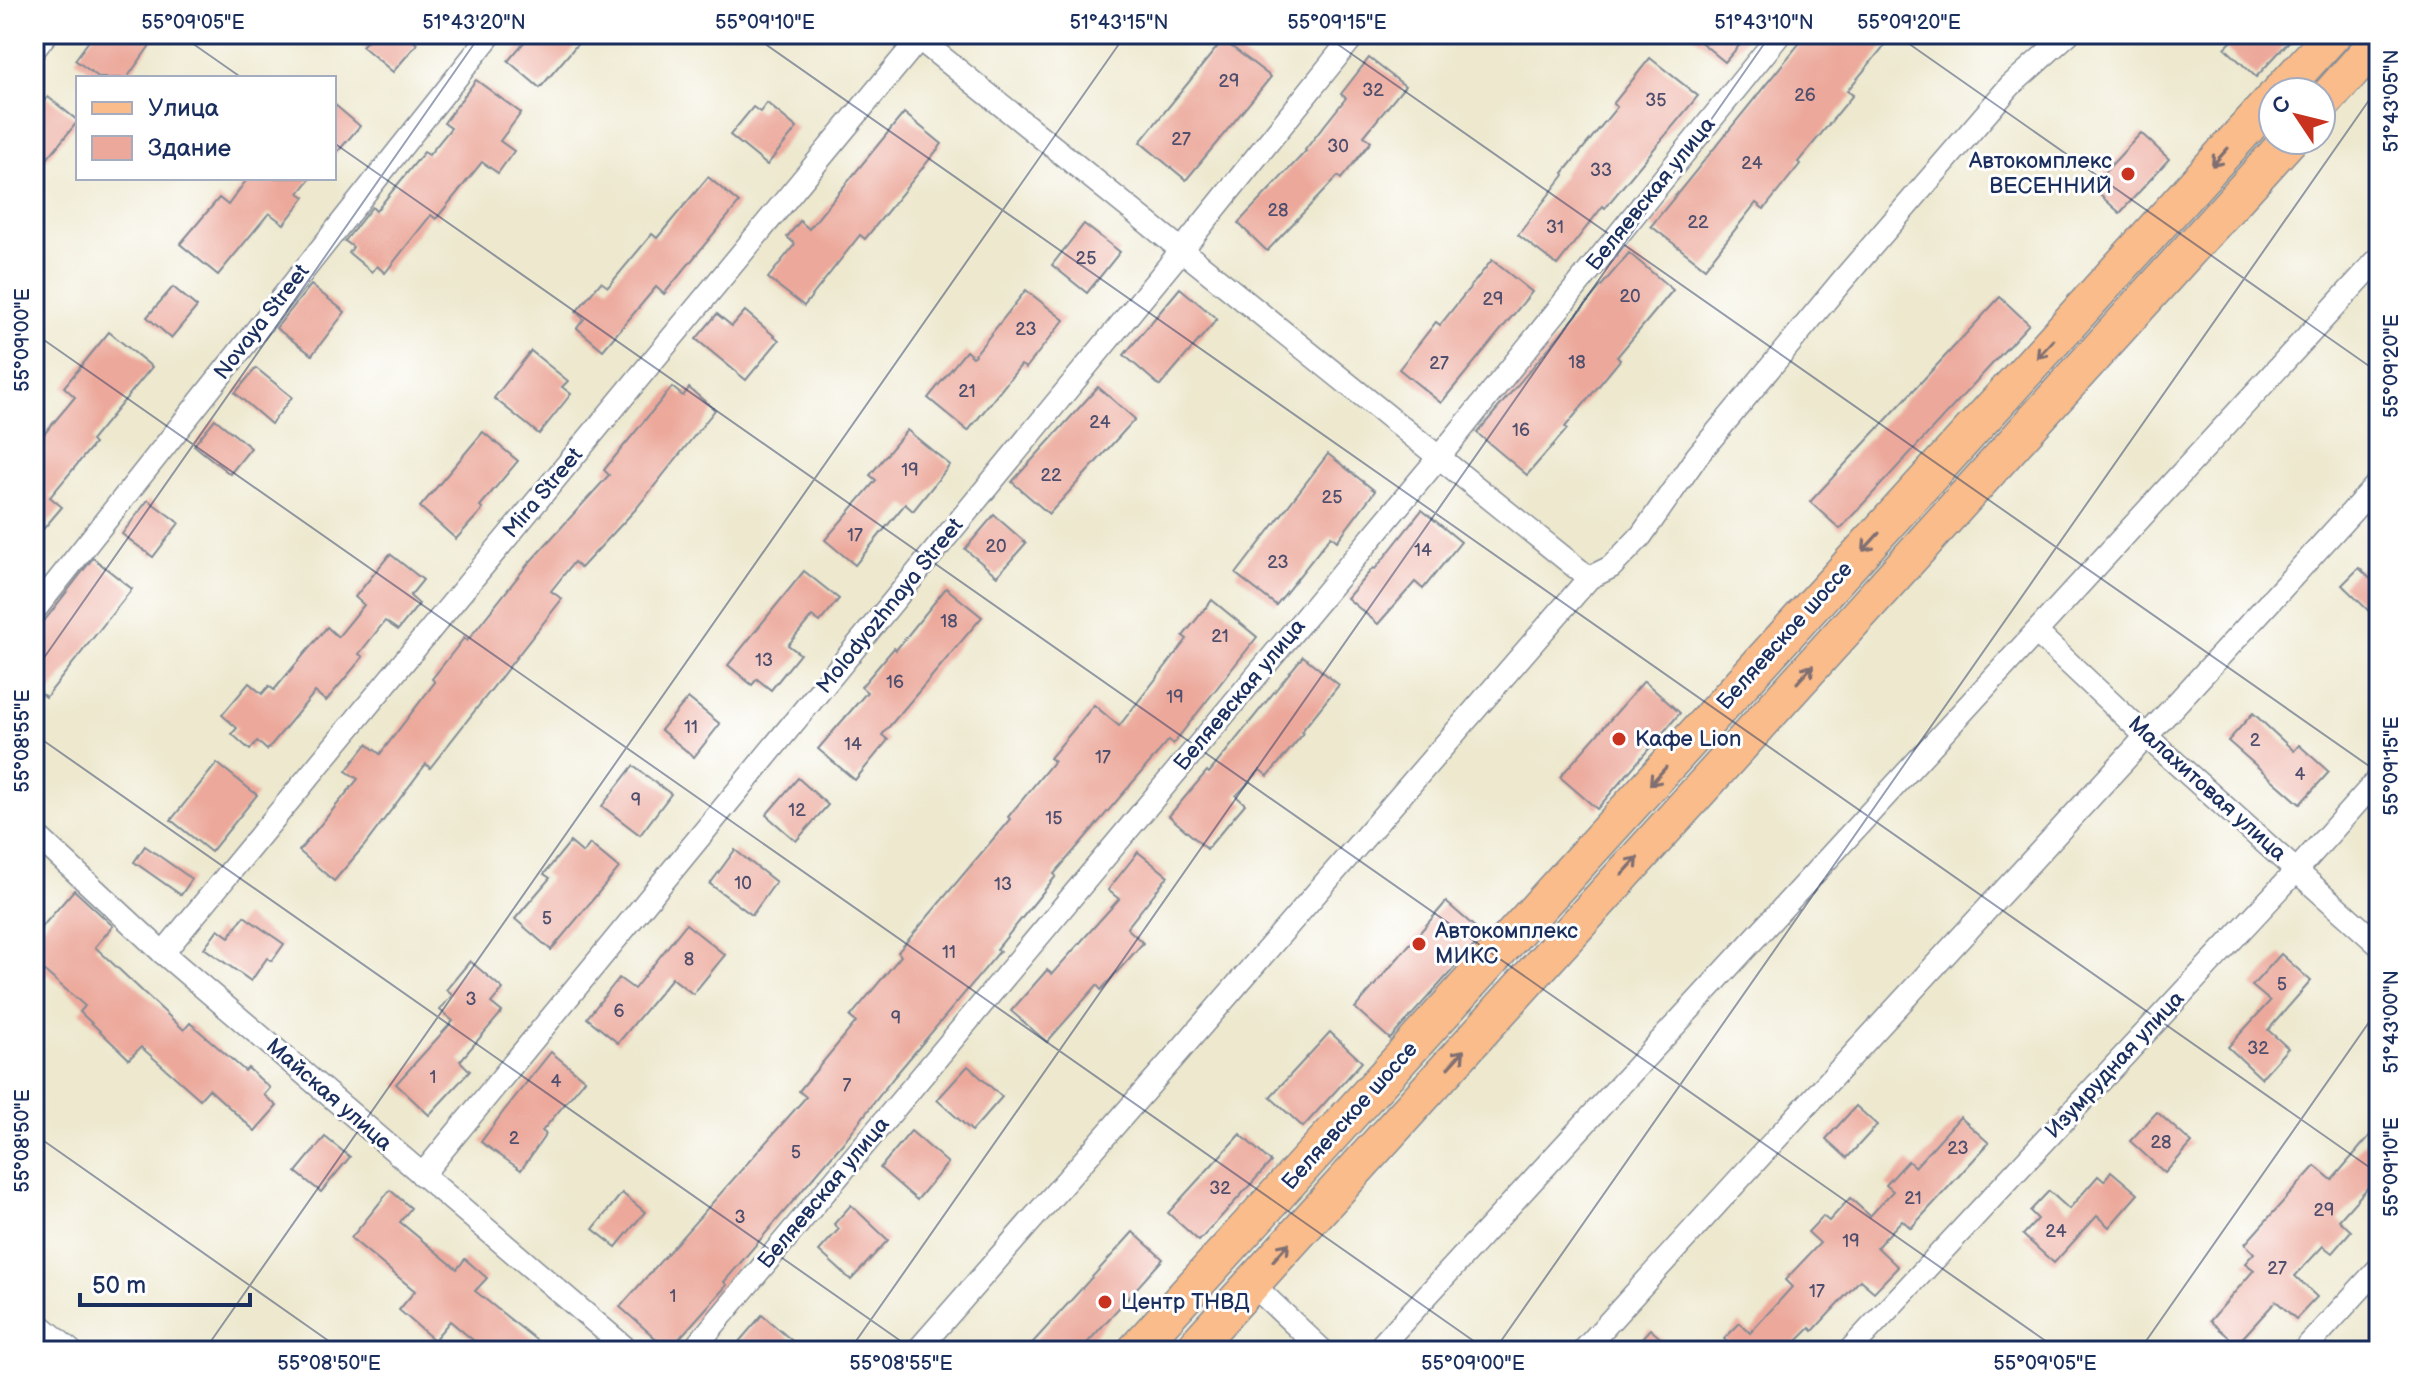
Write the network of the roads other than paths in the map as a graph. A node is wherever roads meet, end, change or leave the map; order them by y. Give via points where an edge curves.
1 (46, 34) edge
2 (491, 34) edge
3 (1355, 34) edge
4 (1780, 34) edge
5 (2068, 34) edge
6 (2333, 34) edge
7 (918, 36) edge
8 (2379, 40) edge
9 (34, 50) edge
10 (2295, 76) edge
11 (2337, 87) edge
12 (2257, 117) edge
13 (2274, 156) edge
14 (1181, 251) junction
15 (2379, 258) edge
16 (1440, 456) junction
17 (2379, 482) edge
18 (1589, 578) junction
19 (34, 611) edge
20 (2036, 632) junction
21 (2147, 737) junction
22 (2379, 778) edge
23 (34, 833) edge
24 (2297, 870) junction
25 (2379, 945) edge
26 (163, 953) junction
27 (422, 1175) junction
28 (2379, 1268) edge
29 (1252, 1284) junction
30 (34, 1320) edge
31 (71, 1351) edge
32 (629, 1351) edge
33 (692, 1351) edge
34 (917, 1351) edge
35 (1135, 1351) edge
36 (1191, 1351) edge
37 (1323, 1351) edge
38 (1376, 1351) edge
39 (1583, 1351) edge
40 (1849, 1351) edge
41 (2303, 1351) edge

1 - 9 street
2 - 19 street, Novaya Street
3 - 14 street, Molodyozhnaya Street
4 - 16 street, Беляевская улица
5 - 18 street via 2010,86 1841,282 1697,456 1641,536 1611,567
6 - 10 main road
7 - 14 street
7 - 26 street, Mira Street
8 - 11 main road
12 -> 35 main road, Беляевское шоссе
29 -> 13 main road, Беляевское шоссе
14 - 16 street
14 - 27 street, Molodyozhnaya Street
15 - 20 street
16 - 18 street
16 - 33 street, Беляевская улица
17 - 21 street
18 - 34 street
20 - 21 street, Малахитовая улица
20 - 38 street
21 - 24 street, Малахитовая улица
21 - 39 street
22 - 24 street, Изумрудная улица
23 - 26 street, Майская улица
24 - 25 street, Малахитовая улица
24 - 40 street, Изумрудная улица
26 - 27 street, Майская улица
27 - 32 street, Майская улица
28 - 41 street
29 - 36 main road, Беляевское шоссе
29 - 37 street
30 - 31 street

